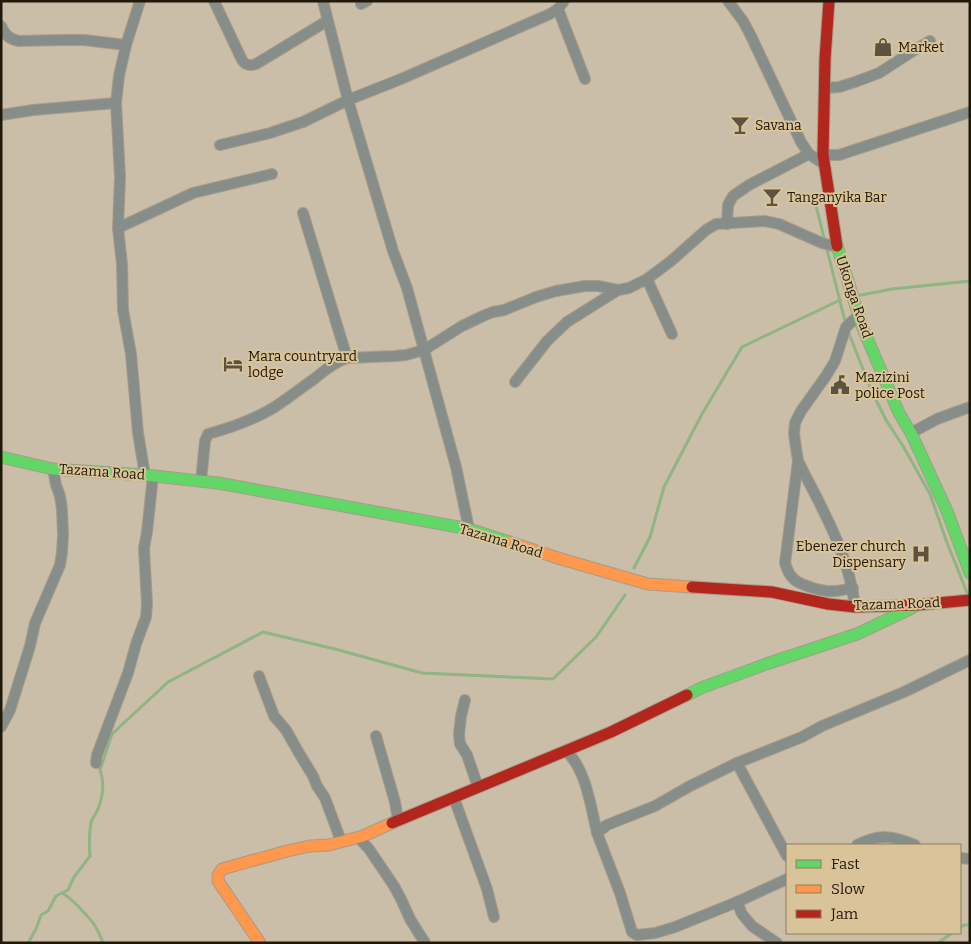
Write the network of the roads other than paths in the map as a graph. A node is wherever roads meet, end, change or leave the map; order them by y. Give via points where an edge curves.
1 (140, 1) edge
2 (214, 1) edge
3 (322, 1) edge
4 (728, 1) edge
5 (830, 1) edge
6 (561, 5) edge
7 (327, 21) junction
8 (1, 26) edge
9 (930, 40) dead end
10 (126, 45) junction
11 (585, 78) dead end
12 (824, 88) junction
13 (348, 100) junction
14 (116, 103) junction
15 (970, 112) edge
16 (1, 115) edge
17 (220, 145) dead end
18 (809, 154) junction
19 (823, 160) junction
20 (272, 174) dead end
21 (303, 213) dead end
22 (726, 224) junction
23 (118, 228) junction
24 (836, 247) junction
25 (648, 279) junction
26 (618, 290) junction
27 (859, 316) junction
28 (672, 334) dead end
29 (424, 350) junction
30 (346, 358) junction
31 (515, 382) dead end
32 (970, 407) edge
33 (911, 433) junction
34 (1, 457) edge
35 (798, 461) junction
36 (53, 469) junction
37 (149, 475) junction
38 (200, 481) junction
39 (469, 529) junction
40 (970, 573) edge
41 (853, 588) junction
42 (970, 600) edge
43 (917, 605) junction
44 (855, 607) junction
45 (970, 660) edge
46 (259, 676) dead end
47 (465, 700) dead end
48 (1, 727) edge
49 (376, 736) dead end
50 (566, 751) junction
51 (96, 763) dead end
52 (737, 763) junction
53 (478, 787) junction
54 (454, 798) junction
55 (398, 820) junction
56 (597, 833) junction
57 (358, 838) junction
58 (341, 841) junction
59 (860, 844) edge
60 (912, 844) edge
61 (786, 854) edge
62 (786, 879) edge
63 (737, 902) junction
64 (494, 917) dead end
65 (637, 935) junction
66 (657, 938) edge
67 (260, 943) edge
68 (425, 943) edge
69 (627, 943) edge
70 (777, 943) edge

1 - 10 street
2 - 7 street via 242,60 249,66
3 - 7 street
4 - 18 street via 758,50 790,121
5 - 12 street, Ukonga Road
6 - 11 street
6 - 13 street via 550,14
7 - 13 street
8 - 10 street via 8,37 19,41 84,40
9 - 12 street via 879,73 839,87
10 - 14 street
12 - 19 street, Ukonga Road
13 - 17 street via 303,122
13 - 29 street
14 - 16 street
14 - 23 street via 120,177
15 - 19 street
18 - 19 street
18 - 22 street via 732,196
19 - 24 street, Ukonga Road
20 - 23 street via 193,193
21 - 30 street
22 - 24 street via 779,224
22 - 25 street via 716,224 706,230
23 - 37 street via 123,310 131,354 138,433
24 - 27 street, Ukonga Road
25 - 26 street
25 - 28 street
26 - 29 street via 585,286 536,297 483,316
26 - 31 street via 567,322 547,341
27 - 33 street, Ukonga Road via 899,413
27 - 35 street via 846,327 835,361 795,423
29 - 30 street via 400,356
29 - 39 street via 456,467
30 - 38 street via 274,408 208,434
32 - 33 street
33 - 40 street, Ukonga Road via 947,511
34 - 36 street, Tazama Road
35 - 41 street via 837,539
35 - 41 street via 785,563 788,572 800,584 825,591
36 - 37 street, Tazama Road
36 - 48 street via 62,509 60,566 34,623 10,710
37 - 38 street, Tazama Road
37 - 51 street via 144,548 146,617
38 - 39 street, Tazama Road
39 - 44 street, Tazama Road via 648,584 772,592
41 - 44 street
42 - 43 street, Tazama Road
43 - 44 street, Tazama Road
43 - 50 street via 857,634 701,688
45 - 52 street via 904,692
46 - 58 street via 274,716 286,730 325,798
47 - 53 street via 460,744
49 - 55 street via 396,802
50 - 53 street
50 - 56 street via 582,775
52 - 56 street via 655,806 607,825
52 - 61 street
53 - 54 street
54 - 55 street
54 - 64 street
55 - 57 street
56 - 65 street via 632,932
57 - 58 street
57 - 68 street via 394,886
58 - 67 street via 287,851 222,869 218,881
59 - 60 street via 888,837
62 - 63 street
63 - 66 street
63 - 70 street via 752,926
65 - 66 street
65 - 69 street

